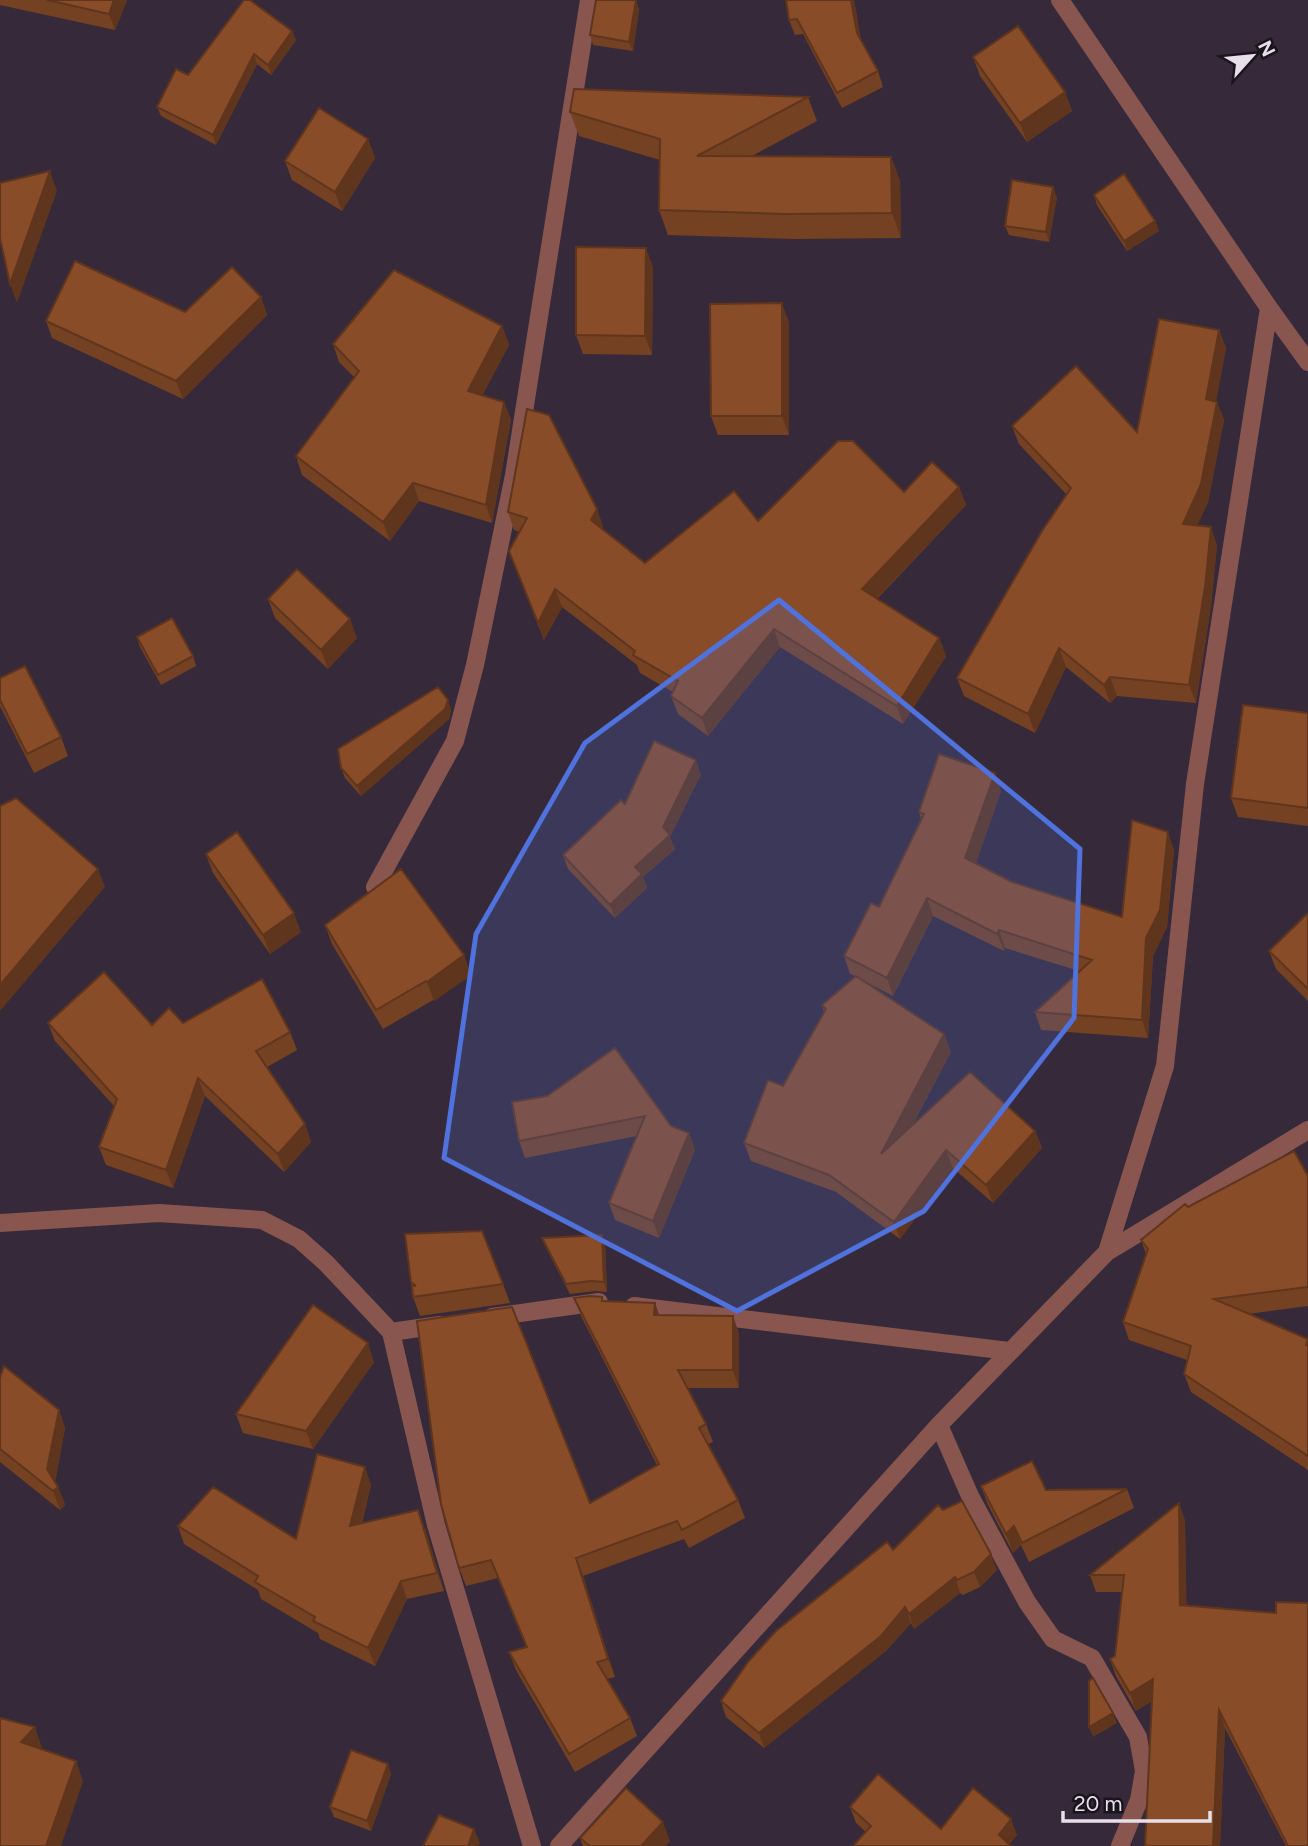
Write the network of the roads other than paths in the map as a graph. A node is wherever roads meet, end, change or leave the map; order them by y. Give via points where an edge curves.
1 (589, 0) edge
2 (1060, 0) edge
3 (1269, 308) junction
4 (1308, 362) edge
5 (375, 887) edge
6 (1308, 1129) edge
7 (0, 1223) edge
8 (1107, 1252) junction
9 (391, 1332) junction
10 (1009, 1351) junction
11 (939, 1425) junction
12 (532, 1846) edge
13 (559, 1846) edge
14 (1120, 1846) edge

1 - 5 street via 514,475 475,665 455,741
2 - 3 street
3 - 4 street
3 - 8 street via 1195,784 1165,1066
6 - 8 street
7 - 9 street via 159,1213 262,1220 299,1238
8 - 10 street
9 - 10 street via 596,1302
9 - 12 street via 436,1525
10 - 11 street
11 - 13 street
11 - 14 street via 970,1496 1027,1602 1053,1639 1092,1658 1138,1737 1144,1771 1139,1800

